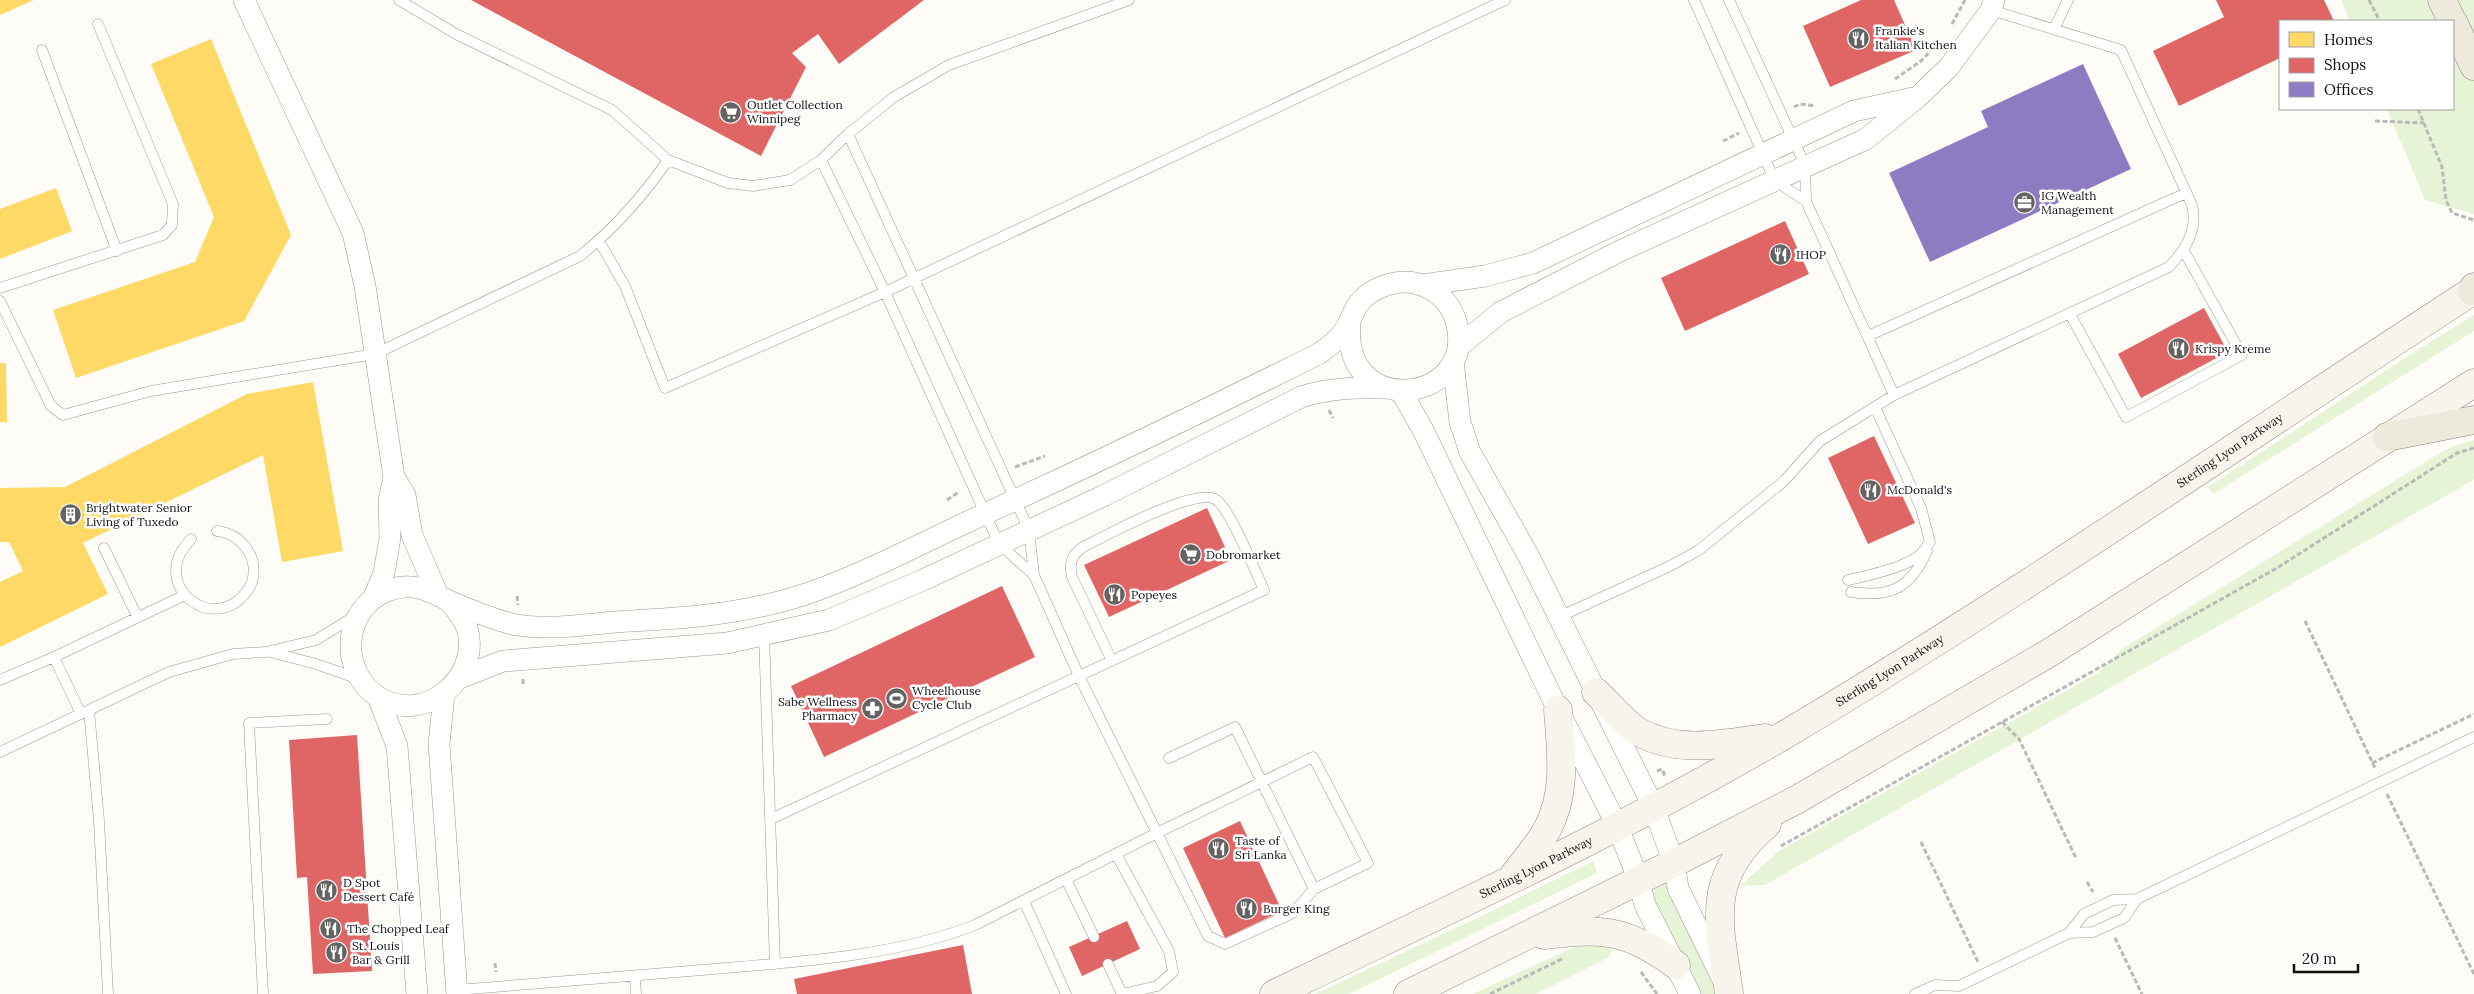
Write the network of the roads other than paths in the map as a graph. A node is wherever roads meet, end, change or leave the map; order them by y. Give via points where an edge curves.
1 (244, 0) edge
2 (400, 0) edge
3 (1128, 0) edge
4 (1505, 0) edge
5 (1694, 0) edge
6 (1729, 0) edge
7 (2068, 0) edge
8 (2442, 0) edge
9 (1993, 5) edge
10 (2451, 20) edge
11 (98, 24) dead end
12 (2454, 26) edge
13 (2054, 29) junction
14 (42, 50) dead end
15 (2474, 66) edge
16 (1918, 97) junction
17 (848, 134) junction
18 (1792, 140) junction
19 (1762, 154) junction
20 (668, 160) junction
21 (821, 160) junction
22 (1805, 166) junction
23 (1775, 180) junction
24 (2186, 192) junction
25 (1806, 201) junction
26 (599, 241) junction
27 (117, 250) junction
28 (2184, 251) junction
29 (914, 278) junction
30 (1423, 285) junction
31 (0, 288) edge
32 (2474, 289) edge
33 (885, 292) junction
34 (0, 301) edge
35 (2070, 314) junction
36 (1350, 323) junction
37 (1868, 336) junction
38 (375, 354) junction
39 (1455, 354) junction
40 (2474, 383) edge
41 (1393, 390) junction
42 (1894, 395) junction
43 (1875, 407) junction
44 (2474, 420) edge
45 (2387, 437) junction
46 (394, 478) junction
47 (1015, 500) junction
48 (984, 514) junction
49 (1030, 530) junction
50 (217, 531) dead end
51 (191, 539) dead end
52 (1930, 542) junction
53 (999, 544) junction
54 (104, 548) dead end
55 (1034, 575) junction
56 (1848, 580) dead end
57 (1851, 592) dead end
58 (184, 595) junction
59 (443, 597) junction
60 (366, 606) junction
61 (137, 616) junction
62 (1559, 617) junction
63 (764, 634) junction
64 (266, 652) junction
65 (54, 657) junction
66 (1112, 661) junction
67 (1079, 676) junction
68 (460, 678) junction
69 (0, 680) edge
70 (360, 680) junction
71 (1596, 692) junction
72 (444, 694) junction
73 (378, 697) junction
74 (1558, 710) junction
75 (85, 712) junction
76 (327, 718) dead end
77 (1783, 735) junction
78 (2474, 737) edge
79 (0, 752) edge
80 (1169, 758) dead end
81 (1260, 783) junction
82 (1798, 799) junction
83 (1653, 806) junction
84 (771, 820) junction
85 (1617, 825) junction
86 (1157, 833) junction
87 (1116, 854) junction
88 (1674, 863) junction
89 (1066, 880) junction
90 (1510, 880) junction
91 (1639, 881) junction
92 (1314, 889) junction
93 (2137, 899) junction
94 (1024, 901) junction
95 (2069, 933) junction
96 (1094, 937) dead end
97 (1522, 938) junction
98 (775, 964) junction
99 (1108, 964) dead end
100 (1676, 965) junction
101 (635, 976) junction
102 (512, 990) edge
103 (1957, 990) edge
104 (457, 992) edge
105 (108, 994) edge
106 (262, 994) edge
107 (416, 994) edge
108 (636, 994) edge
109 (1066, 994) edge
110 (1122, 994) edge
111 (1274, 994) edge
112 (1408, 994) edge
113 (1690, 994) edge
114 (1729, 994) edge
115 (1916, 994) edge

1 - 38 street via 353,234
2 - 20 lane via 456,34 612,110
3 - 17 lane via 949,65 894,97
4 - 29 lane
5 - 19 lane
6 - 18 lane
7 - 13 lane
8 - 10 main road
9 - 13 lane
9 - 16 street via 1949,67
11 - 27 lane via 173,204 172,225 162,235
12 - 15 main road
13 - 24 lane via 2121,50
14 - 27 lane
16 - 18 street via 1854,111
16 - 22 street via 1866,139
17 - 21 lane
17 - 29 lane
18 - 19 street
18 - 22 lane
19 - 23 lane
19 - 30 street via 1533,263 1485,276
20 - 21 lane via 728,183 753,186 790,180
20 - 26 lane via 645,193
21 - 33 lane
22 - 23 street
22 - 25 lane
23 - 25 lane
23 - 39 street via 1620,251 1501,312
24 - 28 lane via 2195,218
24 - 37 lane
25 - 37 lane
26 - 33 lane via 625,286 665,388
26 - 38 lane via 580,256
27 - 31 lane
28 - 35 lane via 2170,267
28 - 35 lane via 2242,355 2126,417
29 - 33 lane
29 - 47 lane
30 - 36 street via 1405,281 1387,284 1370,293 1357,306
30 - 39 street via 1437,293 1451,310 1458,332
32 - 77 main road, Sterling Lyon Parkway via 2002,601
33 - 48 lane
34 - 38 lane via 51,406 62,415 152,391
35 - 42 lane
36 - 41 street via 1350,347 1359,369 1371,381
36 - 47 street via 1340,337 1320,353
37 - 42 lane
38 - 46 street
39 - 41 street via 1443,374 1431,384 1416,390
39 - 62 street via 1460,422 1470,452
40 - 45 main road
41 - 49 street via 1356,387 1301,397
41 - 74 street via 1424,432
42 - 43 lane
43 - 52 lane via 1921,508
43 - 62 lane via 1820,441 1784,481 1699,550
44 - 45 main road
45 - 82 main road via 2049,653
46 - 59 street via 405,495 412,535
46 - 60 street via 389,500 390,538 384,573
47 - 48 street
47 - 49 lane
48 - 53 lane
48 - 59 street via 808,594 706,615 567,626 516,624
49 - 53 street
49 - 55 lane
50 - 58 lane via 236,537 246,546 254,571 251,584 244,596 221,609 195,604
51 - 58 lane via 176,560 178,584
52 - 56 lane via 1920,555 1878,573
52 - 57 lane via 1922,562 1906,584 1872,595
53 - 55 lane
53 - 63 street via 828,620
54 - 61 lane
55 - 67 lane
58 - 61 lane
59 - 60 street via 421,587 404,587 388,590
59 - 68 street via 460,613 468,637 467,662
60 - 64 lane via 316,640
60 - 70 street via 352,629 350,647
61 - 65 lane
62 - 71 street
63 - 68 street via 727,643 503,661
63 - 84 lane
64 - 70 lane via 316,664
64 - 75 lane via 233,654 169,672
65 - 69 lane
65 - 75 lane
66 - 66 lane via 1264,590 1227,512 1216,499 1192,498 1143,518 1073,554 1069,565 1072,577
66 - 67 lane
67 - 84 lane
67 - 86 lane
68 - 72 street
70 - 73 street
71 - 77 main road via 1638,732 1672,744 1705,747
71 - 83 street
72 - 73 street via 412,706 394,704
72 - 104 street via 439,744
73 - 107 street via 397,746
74 - 85 street
74 - 90 main road via 1563,772 1557,808 1547,829
75 - 79 lane
75 - 105 lane via 99,821
76 - 106 lane via 249,724
77 - 83 main road, Sterling Lyon Parkway
78 - 93 lane
80 - 81 lane via 1234,727
81 - 86 lane
81 - 92 lane
81 - 92 lane via 1312,757 1368,862
82 - 88 main road
82 - 114 main road via 1747,841 1724,879 1719,916
83 - 85 main road, Sterling Lyon Parkway
83 - 88 street
84 - 98 lane
85 - 90 main road, Sterling Lyon Parkway
85 - 91 street
86 - 87 lane
86 - 92 lane via 1208,936 1225,944 1294,913
87 - 89 lane
87 - 110 lane via 1169,951 1172,972 1157,986
88 - 91 main road
88 - 114 street via 1678,888
89 - 94 lane
89 - 96 lane
90 - 111 main road, Sterling Lyon Parkway
91 - 97 main road
91 - 100 street via 1645,905
93 - 95 lane via 2113,900 2084,914
93 - 95 lane via 2124,918 2093,932
94 - 98 lane via 944,937 897,948
94 - 109 lane
95 - 103 lane
97 - 100 main road via 1586,930 1624,935 1652,947
97 - 112 main road
98 - 101 lane
99 - 110 lane
100 - 113 street
101 - 102 lane
101 - 108 lane
102 - 104 lane
103 - 115 lane via 1935,985

